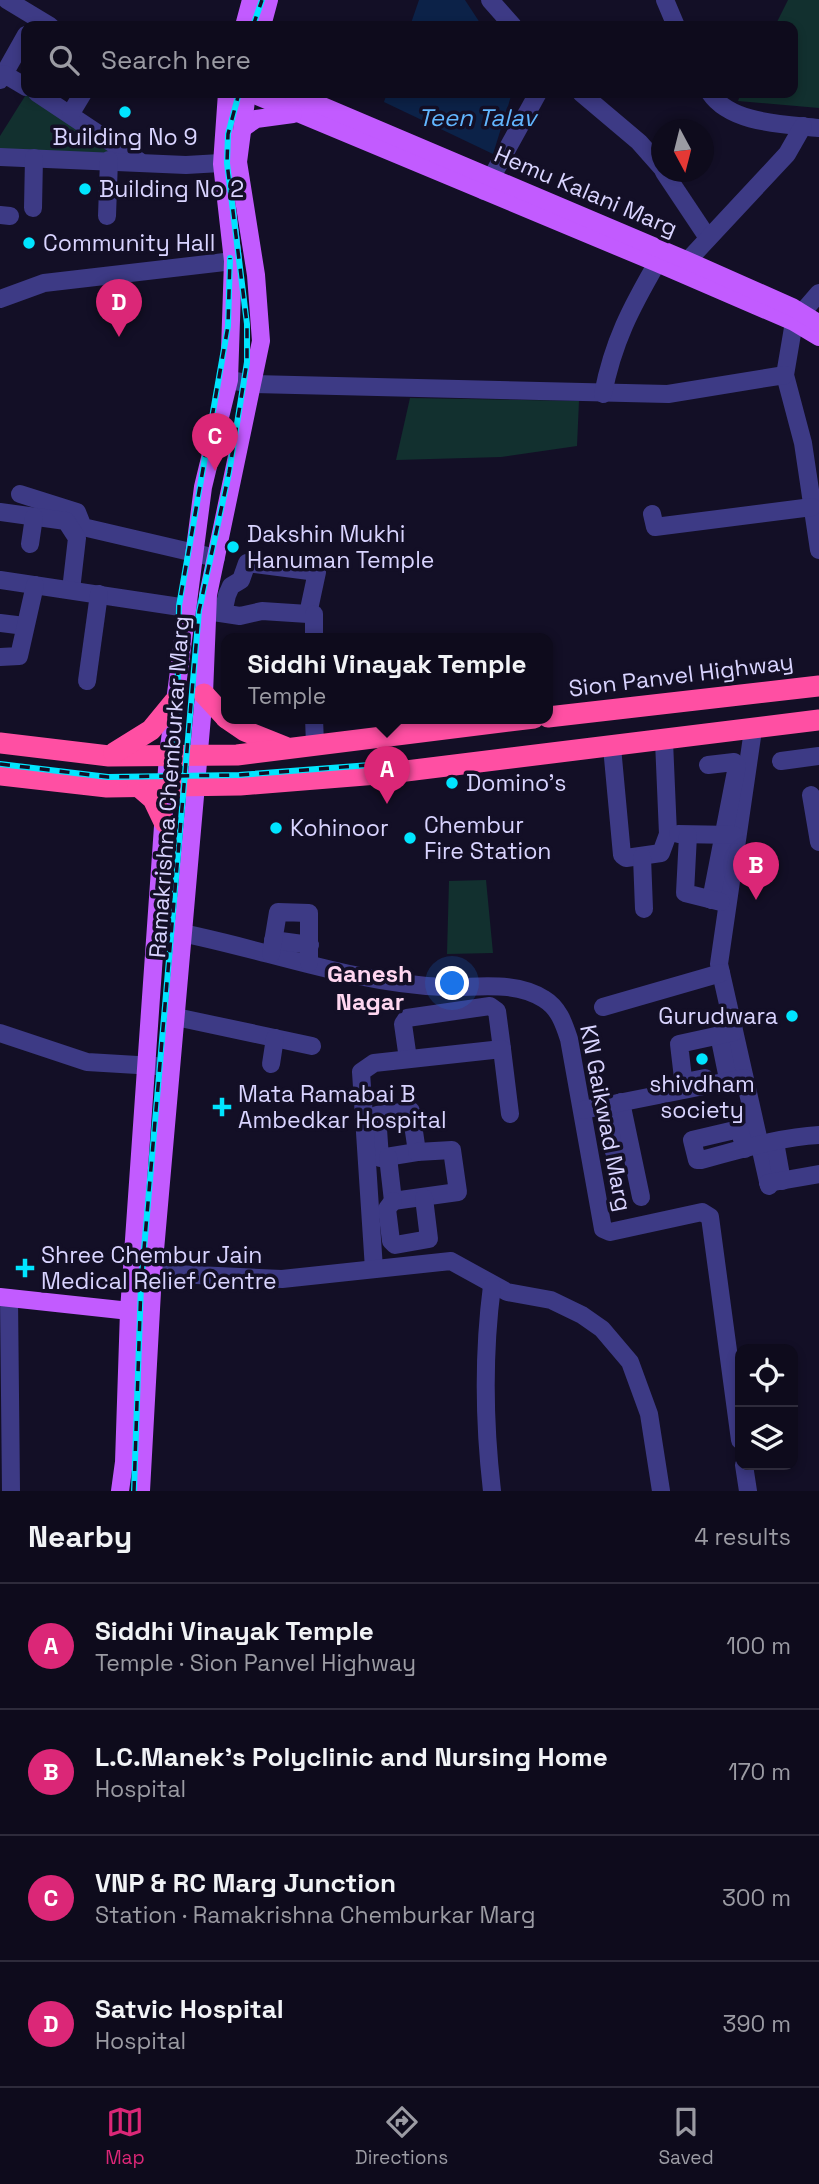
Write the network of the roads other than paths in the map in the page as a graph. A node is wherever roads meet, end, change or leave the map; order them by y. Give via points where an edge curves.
1 (7, 0) edge
2 (251, 0) edge
3 (269, 0) edge
4 (490, 0) edge
5 (665, 0) edge
6 (35, 21) edge
7 (252, 21) edge
8 (255, 21) edge
9 (509, 21) edge
10 (674, 21) edge
11 (21, 44) edge
12 (2, 77) edge
13 (21, 85) edge
14 (46, 98) edge
15 (80, 98) edge
16 (228, 98) edge
17 (248, 98) edge
18 (262, 98) edge
19 (303, 98) edge
20 (535, 98) edge
21 (588, 98) edge
22 (714, 98) edge
23 (71, 113) junction
24 (300, 113) junction
25 (811, 127) edge
26 (243, 128) junction
27 (651, 156) edge
28 (0, 157) edge
29 (34, 158) junction
30 (109, 160) junction
31 (139, 161) junction
32 (230, 163) junction
33 (671, 182) edge
34 (488, 185) junction
35 (246, 201) junction
36 (227, 204) junction
37 (33, 208) dead end
38 (107, 216) dead end
39 (708, 238) junction
40 (233, 261) junction
41 (657, 264) junction
42 (682, 266) junction
43 (257, 289) junction
44 (234, 292) junction
45 (819, 293) edge
46 (0, 299) edge
47 (798, 318) junction
48 (819, 324) edge
49 (819, 337) edge
50 (785, 375) junction
51 (229, 380) junction
52 (253, 384) junction
53 (603, 394) junction
54 (211, 456) junction
55 (235, 462) junction
56 (20, 494) dead end
57 (812, 506) junction
58 (0, 512) edge
59 (652, 514) dead end
60 (34, 517) junction
61 (30, 544) dead end
62 (819, 550) edge
63 (195, 554) junction
64 (216, 558) junction
65 (0, 580) edge
66 (35, 585) junction
67 (71, 590) junction
68 (99, 594) junction
69 (186, 607) junction
70 (215, 612) junction
71 (314, 614) dead end
72 (0, 623) edge
73 (25, 626) junction
74 (314, 633) edge
75 (0, 657) edge
76 (87, 681) dead end
77 (819, 686) edge
78 (204, 694) junction
79 (174, 702) junction
80 (221, 713) edge
81 (553, 716) edge
82 (819, 720) edge
83 (234, 724) edge
84 (314, 724) edge
85 (483, 724) edge
86 (752, 730) junction
87 (723, 734) junction
88 (664, 741) junction
89 (0, 743) edge
90 (315, 744) junction
91 (612, 747) junction
92 (287, 748) junction
93 (109, 755) junction
94 (168, 755) junction
95 (198, 755) junction
96 (819, 756) edge
97 (781, 761) dead end
98 (0, 775) edge
99 (138, 786) junction
100 (166, 786) junction
101 (196, 786) junction
102 (811, 795) dead end
103 (163, 822) junction
104 (668, 834) junction
105 (688, 835) junction
106 (731, 835) junction
107 (819, 842) edge
108 (642, 857) junction
109 (719, 901) junction
110 (644, 909) dead end
111 (156, 928) junction
112 (183, 932) junction
113 (272, 947) junction
114 (309, 954) junction
115 (721, 973) junction
116 (603, 1007) dead end
117 (176, 1017) junction
118 (726, 1033) junction
119 (0, 1034) edge
120 (275, 1038) junction
121 (312, 1046) dead end
122 (502, 1049) junction
123 (408, 1059) junction
124 (271, 1064) dead end
125 (146, 1065) junction
126 (171, 1067) junction
127 (738, 1074) junction
128 (613, 1104) junction
129 (583, 1110) junction
130 (510, 1114) dead end
131 (819, 1135) edge
132 (371, 1137) junction
133 (760, 1145) junction
134 (622, 1150) junction
135 (417, 1152) junction
136 (590, 1155) junction
137 (378, 1158) junction
138 (819, 1174) edge
139 (138, 1179) junction
140 (161, 1180) junction
141 (641, 1197) dead end
142 (424, 1198) junction
143 (393, 1201) junction
144 (380, 1229) junction
145 (410, 1243) junction
146 (413, 1265) junction
147 (374, 1269) junction
148 (153, 1273) junction
149 (492, 1286) junction
150 (5, 1297) edge
151 (129, 1311) junction
152 (150, 1314) junction
153 (736, 1407) edge
154 (745, 1470) edge
155 (11, 1491) edge
156 (120, 1491) edge
157 (141, 1491) edge
158 (492, 1491) edge
159 (661, 1491) edge
160 (748, 1491) edge

1 - 6 street
2 - 7 main road
3 - 8 main road
4 - 9 street
5 - 10 street
11 - 12 street
12 - 13 street
14 - 23 street
15 - 23 street
16 - 32 main road, Ramakrishna Chemburkar Marg
17 - 26 main road, Ramakrishna Chemburkar Marg
18 - 24 main road
19 - 34 main road, Hemu Kalani Marg
20 - 34 street
21 - 27 street
22 - 25 street via 739,115
23 - 31 street
24 - 26 main road via 274,114
24 - 34 main road
25 - 39 street
26 - 32 main road, Ramakrishna Chemburkar Marg
28 - 29 street
29 - 30 street
29 - 37 street
30 - 31 street
30 - 38 street
31 - 32 street
32 - 35 main road, Ramakrishna Chemburkar Marg
32 - 36 main road, Ramakrishna Chemburkar Marg
33 - 39 street
34 - 41 main road
34 - 42 main road, Hemu Kalani Marg
35 - 36 street
35 - 43 main road, Ramakrishna Chemburkar Marg
36 - 40 main road, Ramakrishna Chemburkar Marg
39 - 42 street
40 - 44 main road, Ramakrishna Chemburkar Marg
40 - 46 street via 44,283
41 - 42 main road
41 - 53 street via 626,316
42 - 47 main road, Hemu Kalani Marg
43 - 44 main road
43 - 52 main road, Ramakrishna Chemburkar Marg via 261,341
44 - 51 main road, Ramakrishna Chemburkar Marg
45 - 47 street
47 - 48 main road, Hemu Kalani Marg
47 - 49 main road
47 - 50 street
50 - 53 street via 668,394
50 - 57 street via 803,443
51 - 52 street
51 - 54 main road, Ramakrishna Chemburkar Marg
52 - 53 street
52 - 55 main road, Ramakrishna Chemburkar Marg
54 - 55 street
54 - 63 main road, Ramakrishna Chemburkar Marg
55 - 64 main road, Ramakrishna Chemburkar Marg
56 - 63 street via 77,512 83,527
57 - 59 street via 655,527
57 - 62 street
58 - 60 street
60 - 61 street
60 - 67 street via 66,521 74,530
63 - 64 street
63 - 69 main road, Ramakrishna Chemburkar Marg
64 - 70 main road, Ramakrishna Chemburkar Marg
65 - 66 street
66 - 67 street
66 - 73 street
67 - 68 street
68 - 69 street
68 - 76 street
69 - 70 street
69 - 79 main road, Ramakrishna Chemburkar Marg
70 - 70 street via 308,614 317,572 247,563 241,580 231,586
70 - 78 main road, Ramakrishna Chemburkar Marg
71 - 74 street
72 - 73 street
73 - 75 street via 19,656
77 - 81 highway, Sion Panvel Highway
78 - 80 highway
78 - 95 main road, Ramakrishna Chemburkar Marg
79 - 93 highway via 152,730
79 - 94 main road, Ramakrishna Chemburkar Marg
82 - 86 highway
83 - 92 highway
84 - 90 street
85 - 90 highway
86 - 87 highway
86 - 106 street
87 - 88 highway
87 - 106 street via 714,764 734,762 737,766
88 - 91 highway
88 - 104 street
89 - 93 highway
90 - 92 highway
91 - 101 highway via 390,773
91 - 108 street via 622,855
92 - 95 highway
93 - 94 highway
94 - 95 highway
94 - 100 main road, Ramakrishna Chemburkar Marg
95 - 101 main road, Ramakrishna Chemburkar Marg
96 - 97 street
98 - 99 highway
99 - 100 highway
99 - 103 highway via 153,799
100 - 101 highway
100 - 103 main road, Ramakrishna Chemburkar Marg
101 - 112 main road, Ramakrishna Chemburkar Marg
102 - 107 street
103 - 111 main road, Ramakrishna Chemburkar Marg
104 - 105 street
104 - 108 street via 661,853
105 - 106 street
105 - 109 street via 685,894
106 - 109 street
108 - 110 street
109 - 115 street
111 - 112 street, KN Gaikwad Marg
111 - 125 main road, Ramakrishna Chemburkar Marg
112 - 113 street, KN Gaikwad Marg
112 - 117 main road, Ramakrishna Chemburkar Marg
113 - 114 street, KN Gaikwad Marg
113 - 114 street via 278,912 309,914
114 - 129 street, KN Gaikwad Marg via 414,985 494,985 544,999 561,1017
115 - 116 street
115 - 118 street
117 - 120 street
117 - 126 main road, Ramakrishna Chemburkar Marg
118 - 127 street
118 - 127 street via 679,1044 683,1078
119 - 125 street via 87,1062
120 - 121 street
120 - 124 street
122 - 123 street
122 - 123 street via 497,1011 490,1006 407,1018 403,1024
122 - 130 street
123 - 132 street via 374,1063 361,1072
125 - 126 street
125 - 139 main road, Ramakrishna Chemburkar Marg
126 - 140 main road, Ramakrishna Chemburkar Marg
127 - 128 street
127 - 133 street
128 - 129 street
128 - 134 street
129 - 136 street, KN Gaikwad Marg
131 - 133 street
132 - 135 street via 377,1115 411,1111
132 - 137 street
133 - 138 street via 773,1183
134 - 136 street
134 - 141 street
135 - 137 street
135 - 142 street via 449,1149 454,1153 458,1192
136 - 153 street, KN Gaikwad Marg via 603,1229 610,1232 702,1212 710,1217
137 - 143 street
137 - 144 street
139 - 140 main road
139 - 151 main road, Ramakrishna Chemburkar Marg
140 - 148 main road, Ramakrishna Chemburkar Marg
142 - 143 street
142 - 145 street via 429,1239
143 - 144 street via 387,1205
144 - 145 street via 392,1244
144 - 147 street
145 - 146 street
146 - 147 street
146 - 149 street via 452,1261
147 - 148 street via 282,1279
148 - 152 main road, Ramakrishna Chemburkar Marg
149 - 158 street via 485,1345
149 - 159 street via 551,1300 582,1315 624,1352 649,1414
150 - 151 main road
150 - 155 street
151 - 152 main road
151 - 156 main road, Ramakrishna Chemburkar Marg
152 - 157 main road, Ramakrishna Chemburkar Marg
154 - 160 street

